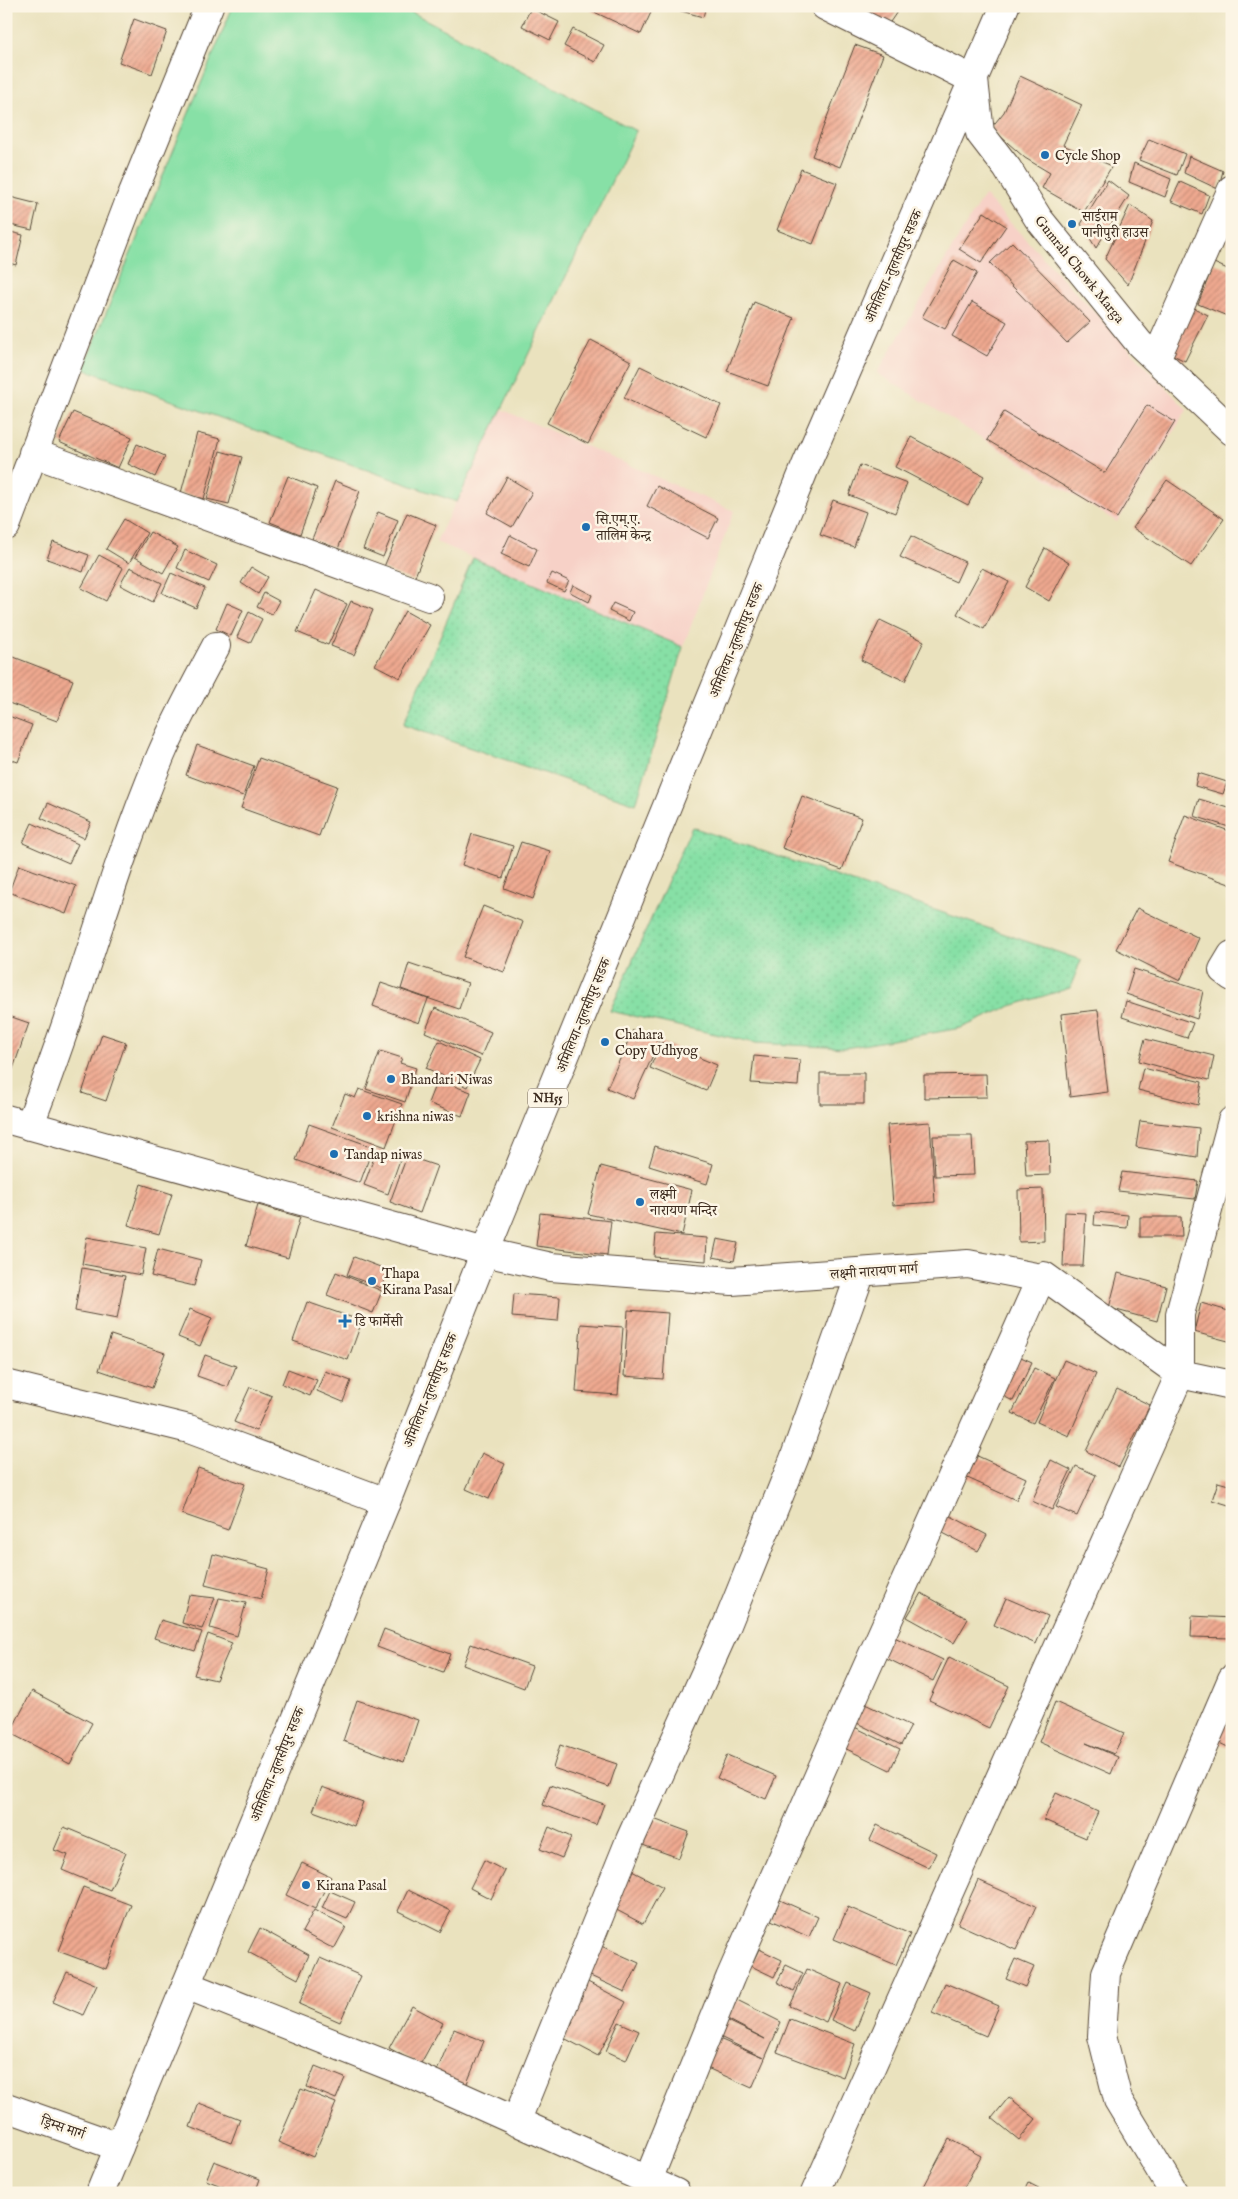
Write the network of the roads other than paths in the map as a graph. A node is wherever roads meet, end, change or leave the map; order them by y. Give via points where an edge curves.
1 (209, 6) edge
2 (825, 6) edge
3 (1005, 6) edge
4 (974, 80) junction
5 (1232, 189) edge
6 (1156, 359) junction
7 (1232, 431) edge
8 (32, 453) junction
9 (6, 526) edge
10 (429, 597) dead end
11 (216, 646) dead end
12 (1232, 955) edge
13 (1232, 977) edge
14 (18, 1122) edge
15 (1232, 1122) edge
16 (485, 1252) junction
17 (861, 1272) junction
18 (1041, 1278) junction
19 (1180, 1374) junction
20 (6, 1384) edge
21 (1232, 1385) edge
22 (386, 1502) junction
23 (1232, 1679) edge
24 (186, 1985) junction
25 (6, 2107) edge
26 (516, 2122) junction
27 (119, 2147) junction
28 (648, 2180) junction
29 (100, 2193) edge
30 (676, 2193) edge
31 (815, 2193) edge
32 (1174, 2193) edge

1 - 8 street
2 - 4 street
3 - 4 street, अमिलिया-तुलसीपुर सडक / NH55
4 - 6 street, Gumrah Chowk Marga via 980,133 1007,168 1038,218 1140,344
4 - 16 street, अमिलिया-तुलसीपुर सडक / NH55 via 807,462
5 - 6 street
6 - 7 street, Gumrah Chowk Marga
8 - 9 street
8 - 10 street
11 - 14 street via 162,754 121,861 58,1053
12 - 13 street via 1223,970
14 - 16 street, लक्ष्मी नारायण मार्ग
15 - 19 street via 1180,1314
16 - 17 street, लक्ष्मी नारायण मार्ग via 551,1268 732,1281
16 - 22 street, अमिलिया-तुलसीपुर सडक / NH55
17 - 18 street, लक्ष्मी नारायण मार्ग via 968,1264
17 - 26 street via 790,1468 726,1625 630,1840
18 - 19 street, लक्ष्मी नारायण मार्ग via 1044,1276
18 - 28 street via 730,1978
19 - 21 street, लक्ष्मी नारायण मार्ग
19 - 31 street
20 - 22 street via 189,1429
22 - 24 street, अमिलिया-तुलसीपुर सडक / NH55
23 - 32 street via 1106,1973 1102,2036 1118,2100
24 - 26 street via 406,2073
24 - 27 street, अमिलिया-तुलसीपुर सडक / NH55
25 - 27 street, ड्रिम्स मार्ग
26 - 28 street
27 - 29 street, अमिलिया-तुलसीपुर सडक / NH55
28 - 30 street

